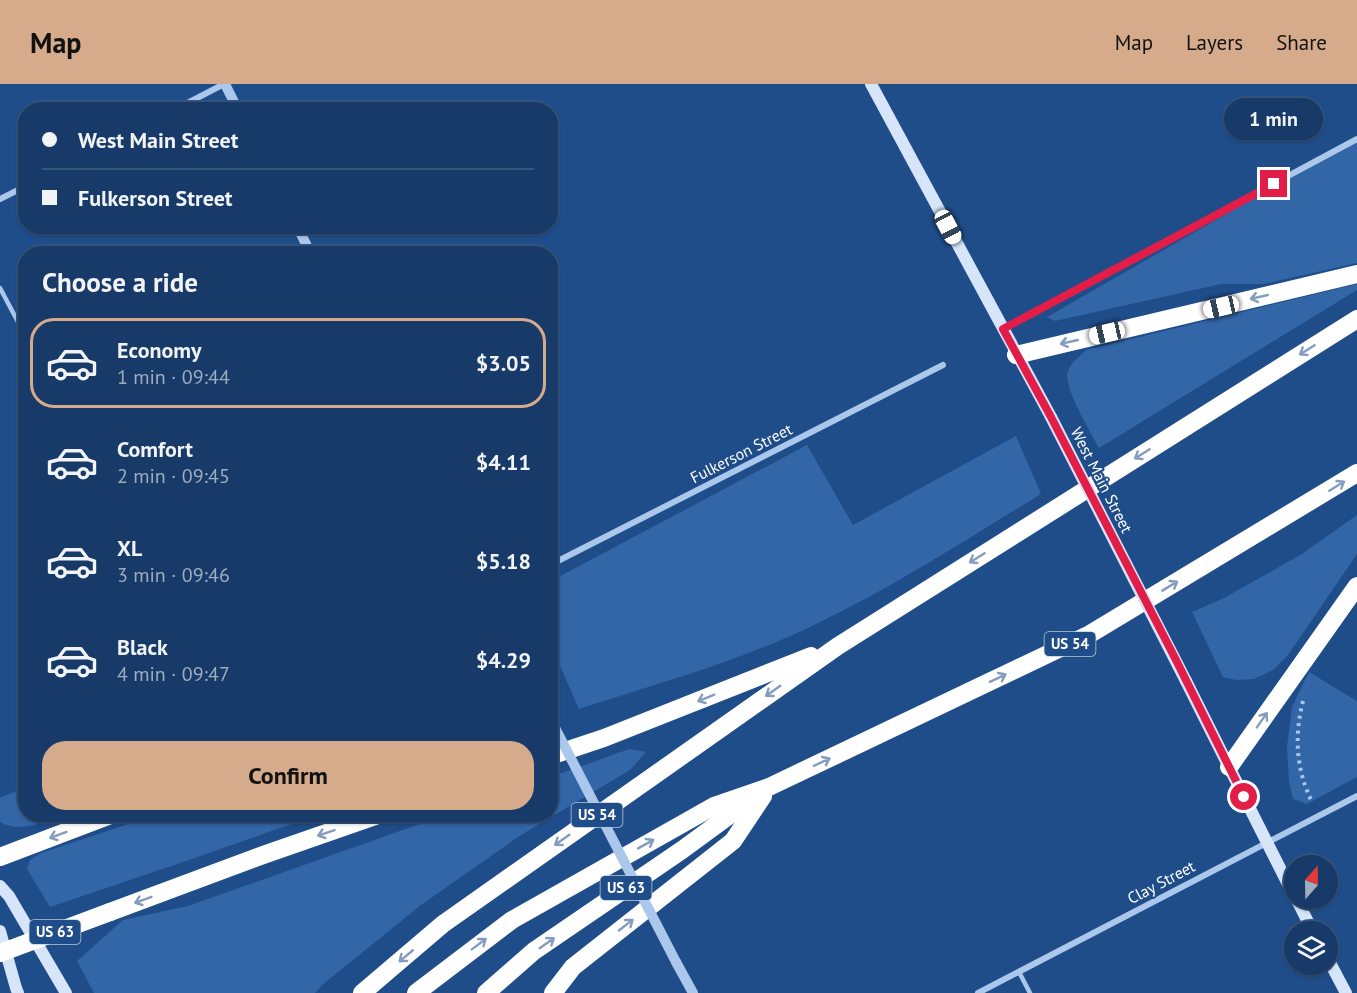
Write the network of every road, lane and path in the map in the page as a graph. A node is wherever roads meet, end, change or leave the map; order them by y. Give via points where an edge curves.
1 (224, 84) edge
2 (871, 84) edge
3 (189, 102) edge
4 (234, 102) edge
5 (1357, 140) edge
6 (18, 190) edge
7 (0, 199) edge
8 (1357, 274) edge
9 (0, 288) edge
10 (1357, 319) edge
11 (18, 322) edge
12 (1003, 329) junction
13 (1016, 355) junction
14 (943, 365) dead end
15 (1357, 473) edge
16 (558, 561) edge
17 (1357, 586) edge
18 (838, 646) junction
19 (1303, 699) dead end
20 (558, 733) edge
21 (604, 738) junction
22 (558, 747) edge
23 (558, 753) edge
24 (1229, 767) junction
25 (769, 787) junction
26 (1357, 796) edge
27 (1318, 816) junction
28 (92, 822) edge
29 (358, 822) edge
30 (1266, 843) junction
31 (0, 857) edge
32 (1284, 877) edge
33 (0, 886) edge
34 (0, 931) edge
35 (0, 953) edge
36 (1019, 972) junction
37 (1336, 975) edge
38 (18, 993) edge
39 (66, 993) edge
40 (362, 993) edge
41 (416, 993) edge
42 (486, 993) edge
43 (553, 993) edge
44 (693, 993) edge
45 (978, 993) edge
46 (1030, 993) edge
47 (1346, 993) edge

1 - 3 street
1 - 4 street
2 - 12 main road, West Main Street
5 - 12 street
6 - 7 street
8 -> 13 highway
9 - 11 lane
10 -> 18 highway, US 54
12 - 13 main road, West Main Street
13 - 24 main road, West Main Street, bridge
14 - 16 street, Fulkerson Street
25 -> 15 highway, US 54 via 1090,634
24 -> 17 highway
18 -> 21 highway
18 -> 40 highway, US 54 via 443,924
19 - 27 path via 1297,754 1306,790
20 - 44 street, bridge
21 - 22 highway
21 - 23 highway
24 - 30 main road, West Main Street
41 -> 25 highway, US 54 via 512,920 714,806
42 -> 25 highway, US 63 via 534,951
43 -> 25 highway via 573,967 734,841
26 - 27 street, Clay Street
27 - 30 street, Clay Street
28 -> 31 highway
29 -> 35 highway, US 63, bridge
30 - 32 main road, West Main Street
30 - 36 street, Clay Street
33 - 39 main road
34 - 38 main road
36 - 45 street, Clay Street
36 - 46 lane
37 - 47 main road

